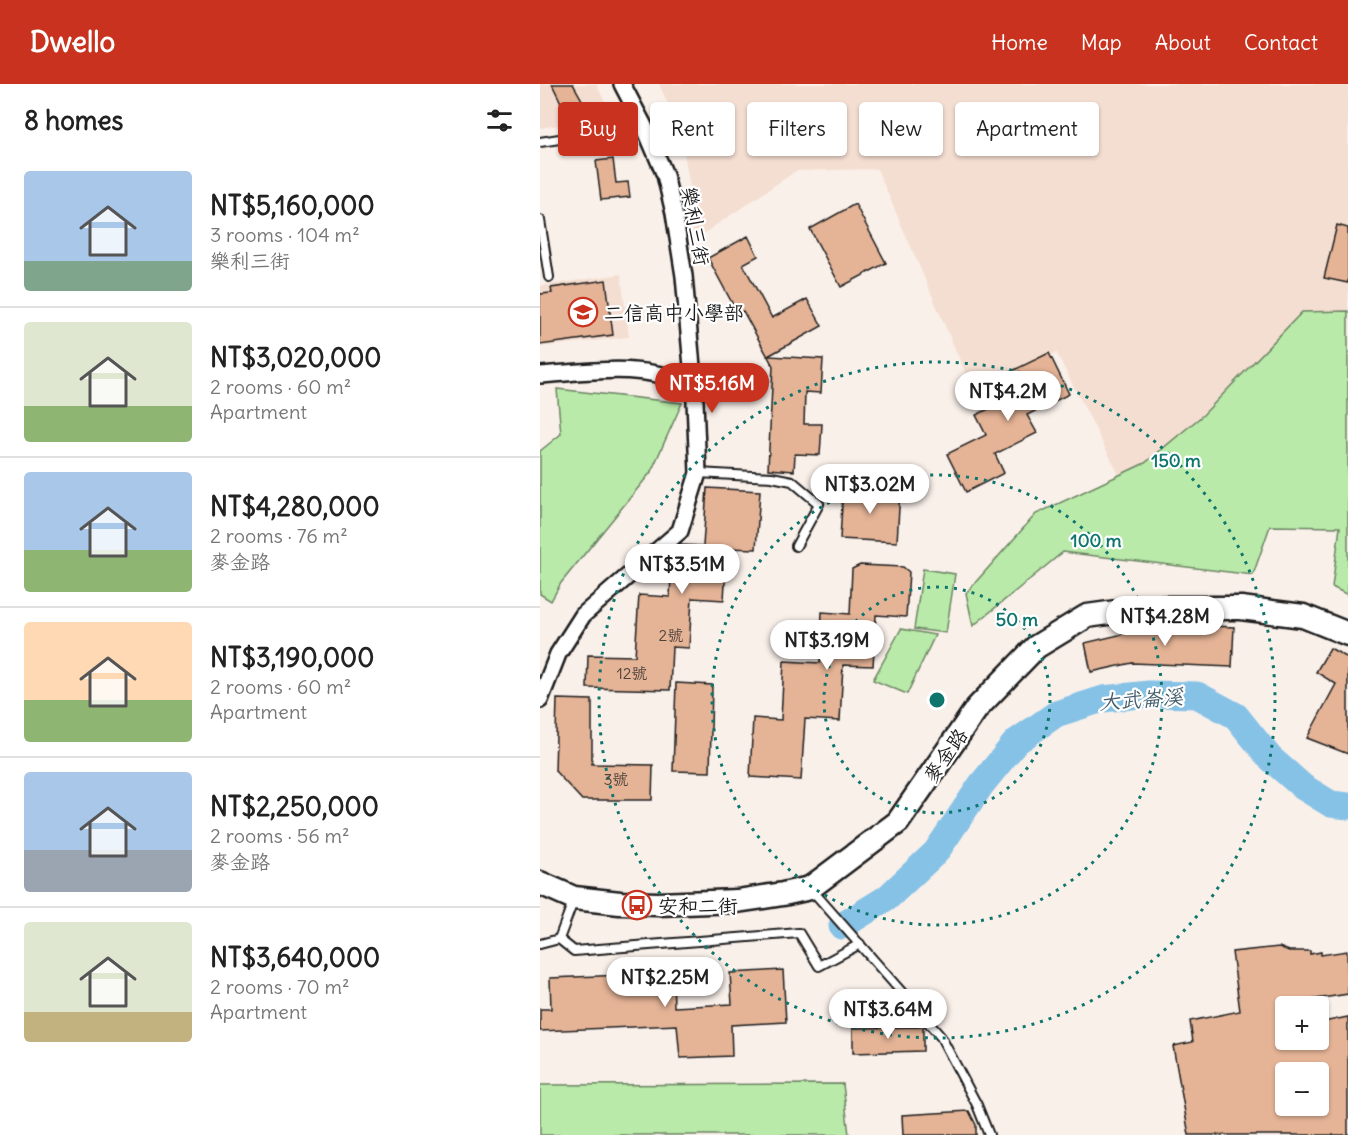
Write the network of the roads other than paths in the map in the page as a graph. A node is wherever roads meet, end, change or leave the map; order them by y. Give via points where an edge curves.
1 (622, 84) edge
2 (644, 126) junction
3 (540, 142) edge
4 (540, 220) edge
5 (549, 277) dead end
6 (540, 375) edge
7 (694, 385) junction
8 (698, 473) junction
9 (796, 546) dead end
10 (1348, 634) edge
11 (540, 700) edge
12 (540, 883) edge
13 (815, 894) junction
14 (574, 898) junction
15 (559, 939) junction
16 (540, 944) edge
17 (860, 944) junction
18 (989, 1135) edge

1 - 2 street, 樂利三街
2 - 3 lane
2 - 7 street, 樂利三街 via 665,175 674,213
4 - 5 lane
6 - 7 street via 628,369 670,376
7 - 8 street, 樂利三街
8 - 9 lane via 792,481 819,504
8 - 11 street, 樂利三街 via 680,531 583,615 558,654
10 - 13 street, 麥金路 via 1303,616 1240,608 1145,608 1087,616 1036,647 977,708 898,822
12 - 14 street, 麥金路
13 - 14 street, 麥金路 via 658,904
13 - 17 lane
14 - 15 lane
15 - 16 lane
15 - 17 lane via 574,951 799,933 819,966
17 - 18 lane via 941,1036

